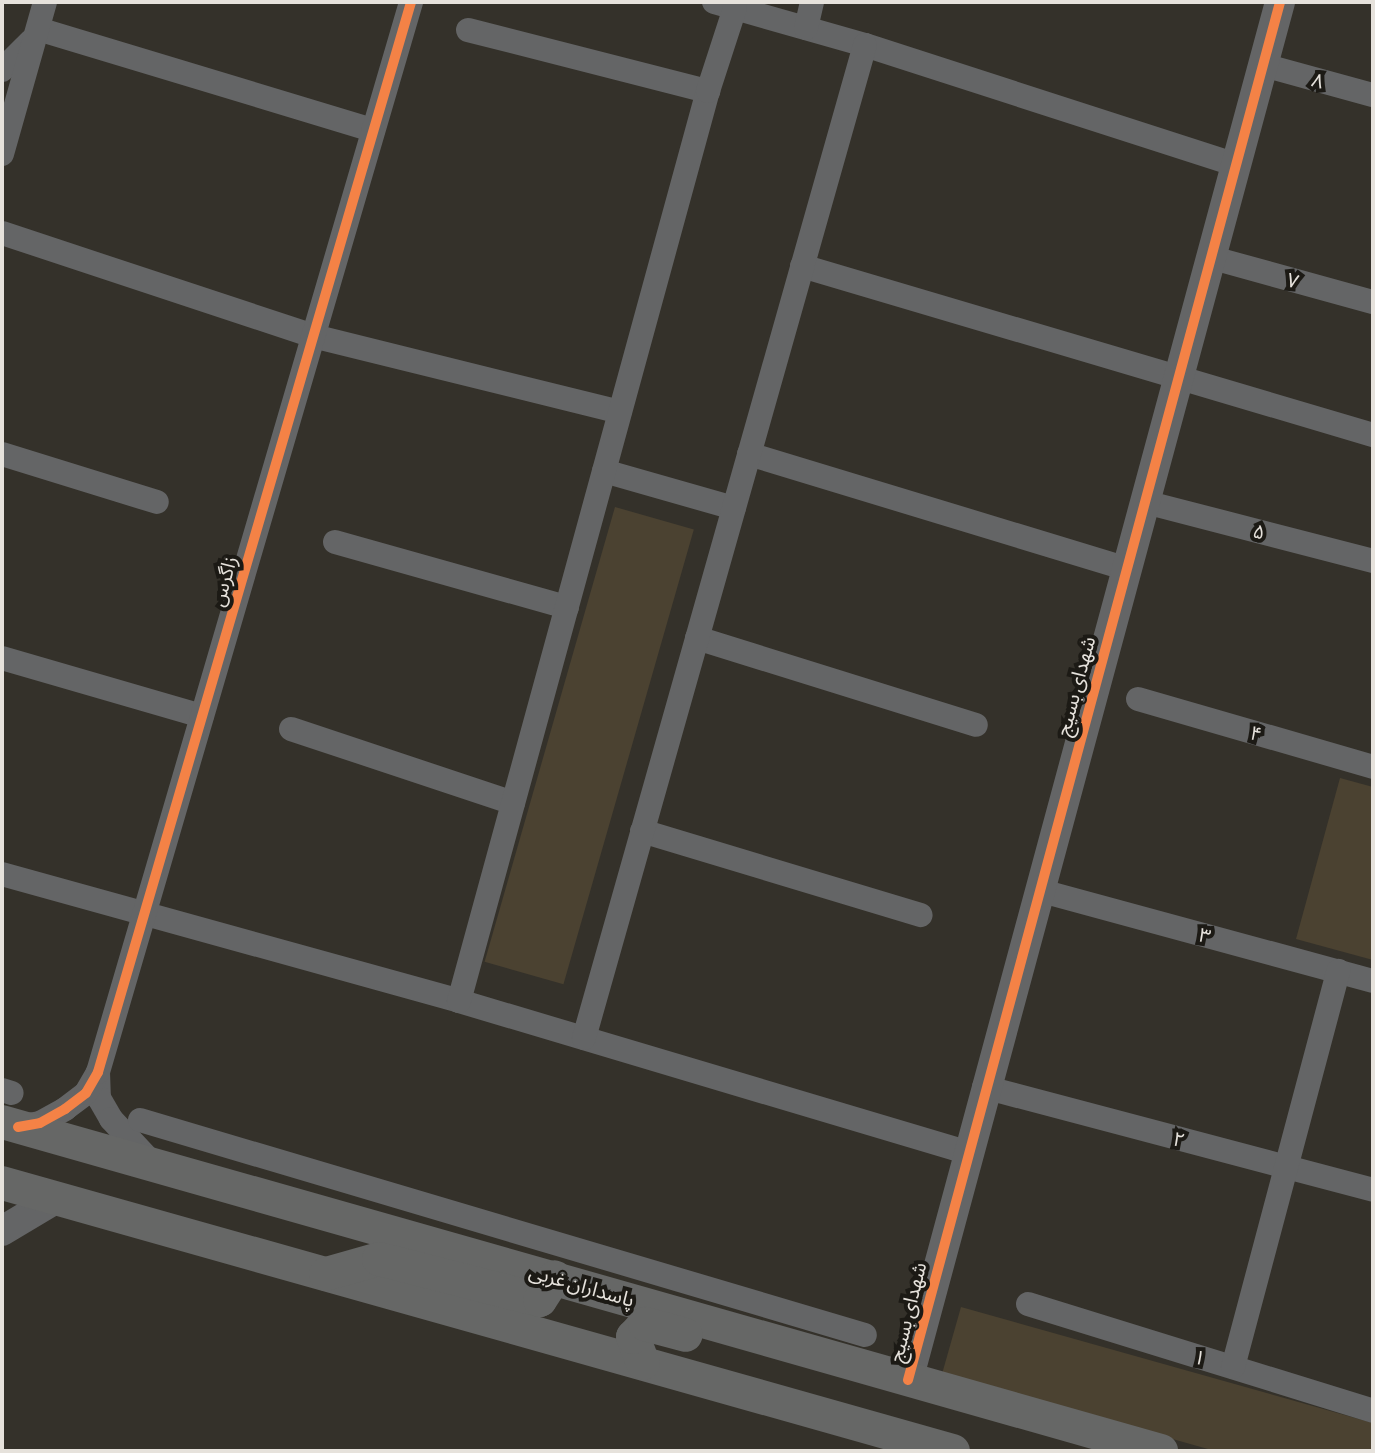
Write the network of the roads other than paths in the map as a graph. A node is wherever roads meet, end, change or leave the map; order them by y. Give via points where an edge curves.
1 (44, 2) edge
2 (411, 2) edge
3 (812, 2) edge
4 (1280, 2) edge
5 (725, 5) edge
6 (806, 28) junction
7 (38, 29) junction
8 (468, 30) dead end
9 (865, 45) junction
10 (1263, 65) junction
11 (2, 70) edge
12 (708, 91) junction
13 (1373, 95) edge
14 (373, 130) junction
15 (2, 154) edge
16 (1237, 165) junction
17 (2, 233) edge
18 (1213, 258) junction
19 (802, 266) junction
20 (1373, 302) edge
21 (313, 336) junction
22 (1178, 380) junction
23 (620, 412) junction
24 (1373, 435) edge
25 (2, 454) edge
26 (749, 454) junction
27 (604, 471) junction
28 (157, 502) dead end
29 (1145, 502) junction
30 (734, 508) junction
31 (335, 542) dead end
32 (1373, 561) edge
33 (1125, 568) junction
34 (567, 607) junction
35 (697, 638) junction
36 (2, 658) edge
37 (1138, 699) dead end
38 (202, 716) junction
39 (976, 725) dead end
40 (291, 729) dead end
41 (1373, 767) edge
42 (513, 803) junction
43 (642, 831) junction
44 (2, 874) edge
45 (1038, 890) junction
46 (144, 913) junction
47 (921, 915) dead end
48 (1338, 971) junction
49 (1373, 981) edge
50 (459, 1001) junction
51 (584, 1038) junction
52 (98, 1072) junction
53 (984, 1087) junction
54 (8, 1108) edge
55 (140, 1120) dead end
56 (966, 1152) junction
57 (154, 1165) junction
58 (1286, 1167) junction
59 (2, 1183) edge
60 (1373, 1190) edge
61 (383, 1192) junction
62 (57, 1198) junction
63 (373, 1226) junction
64 (2, 1231) edge
65 (326, 1274) junction
66 (555, 1277) junction
67 (1028, 1304) dead end
68 (865, 1335) dead end
69 (832, 1356) junction
70 (643, 1363) junction
71 (1233, 1367) junction
72 (908, 1380) junction
73 (1373, 1411) edge
74 (953, 1451) edge
75 (1161, 1451) edge

1 - 7 street
2 - 14 street, زاگرس
3 - 6 street
4 - 10 street, شهدای بسیج
5 - 6 street
5 - 12 street
6 - 9 street
7 - 11 street via 23,54
7 - 14 street
7 - 15 street
8 - 12 street
9 - 16 street
9 - 19 street
10 - 13 street, ۸
10 - 16 street, شهدای بسیج
12 - 23 street
14 - 21 street, زاگرس
16 - 18 street, شهدای بسیج
17 - 21 street
18 - 20 street, ۷
18 - 22 street, شهدای بسیج
19 - 22 street
19 - 26 street
21 - 23 street
21 - 38 street, زاگرس
22 - 24 street
22 - 29 street, شهدای بسیج
23 - 27 street
25 - 28 street
26 - 30 street
26 - 33 street
27 - 30 street
27 - 34 street
29 - 32 street, ۵
29 - 33 street, شهدای بسیج
30 - 35 street
31 - 34 street
33 - 45 street, شهدای بسیج
34 - 42 street
35 - 39 street
35 - 43 street
36 - 38 street
37 - 41 street, ۴
38 - 46 street, زاگرس
40 - 42 street
42 - 50 street
43 - 47 street
43 - 51 street
44 - 46 street
45 - 48 street, ۳
45 - 53 street, شهدای بسیج
46 - 50 street
46 - 52 street, زاگرس
48 - 49 street, ۳
48 - 58 street
50 - 51 street
51 - 56 street
52 - 54 street, زاگرس via 86,1093 40,1123
52 - 57 street, زاگرس via 99,1098 111,1119
53 - 56 street, شهدای بسیج
53 - 58 street, ۲
54 - 57 main road, پاسداران غربی
55 - 61 street
56 - 72 street, شهدای بسیج
57 - 63 main road, پاسداران غربی
58 - 60 street, ۲
58 - 71 street
59 - 62 main road
61 - 63 street
61 - 68 street
62 - 64 street
62 - 65 main road
63 - 66 main road, پاسداران غربی
65 - 66 main road via 379,1259 540,1300
65 - 70 main road
66 - 69 main road, پاسداران غربی
67 - 71 street, ۱
69 - 70 main road via 767,1357 645,1324 633,1337
69 - 72 main road, پاسداران غربی
70 - 74 main road
71 - 73 street, ۱
72 - 75 main road, پاسداران غربی

